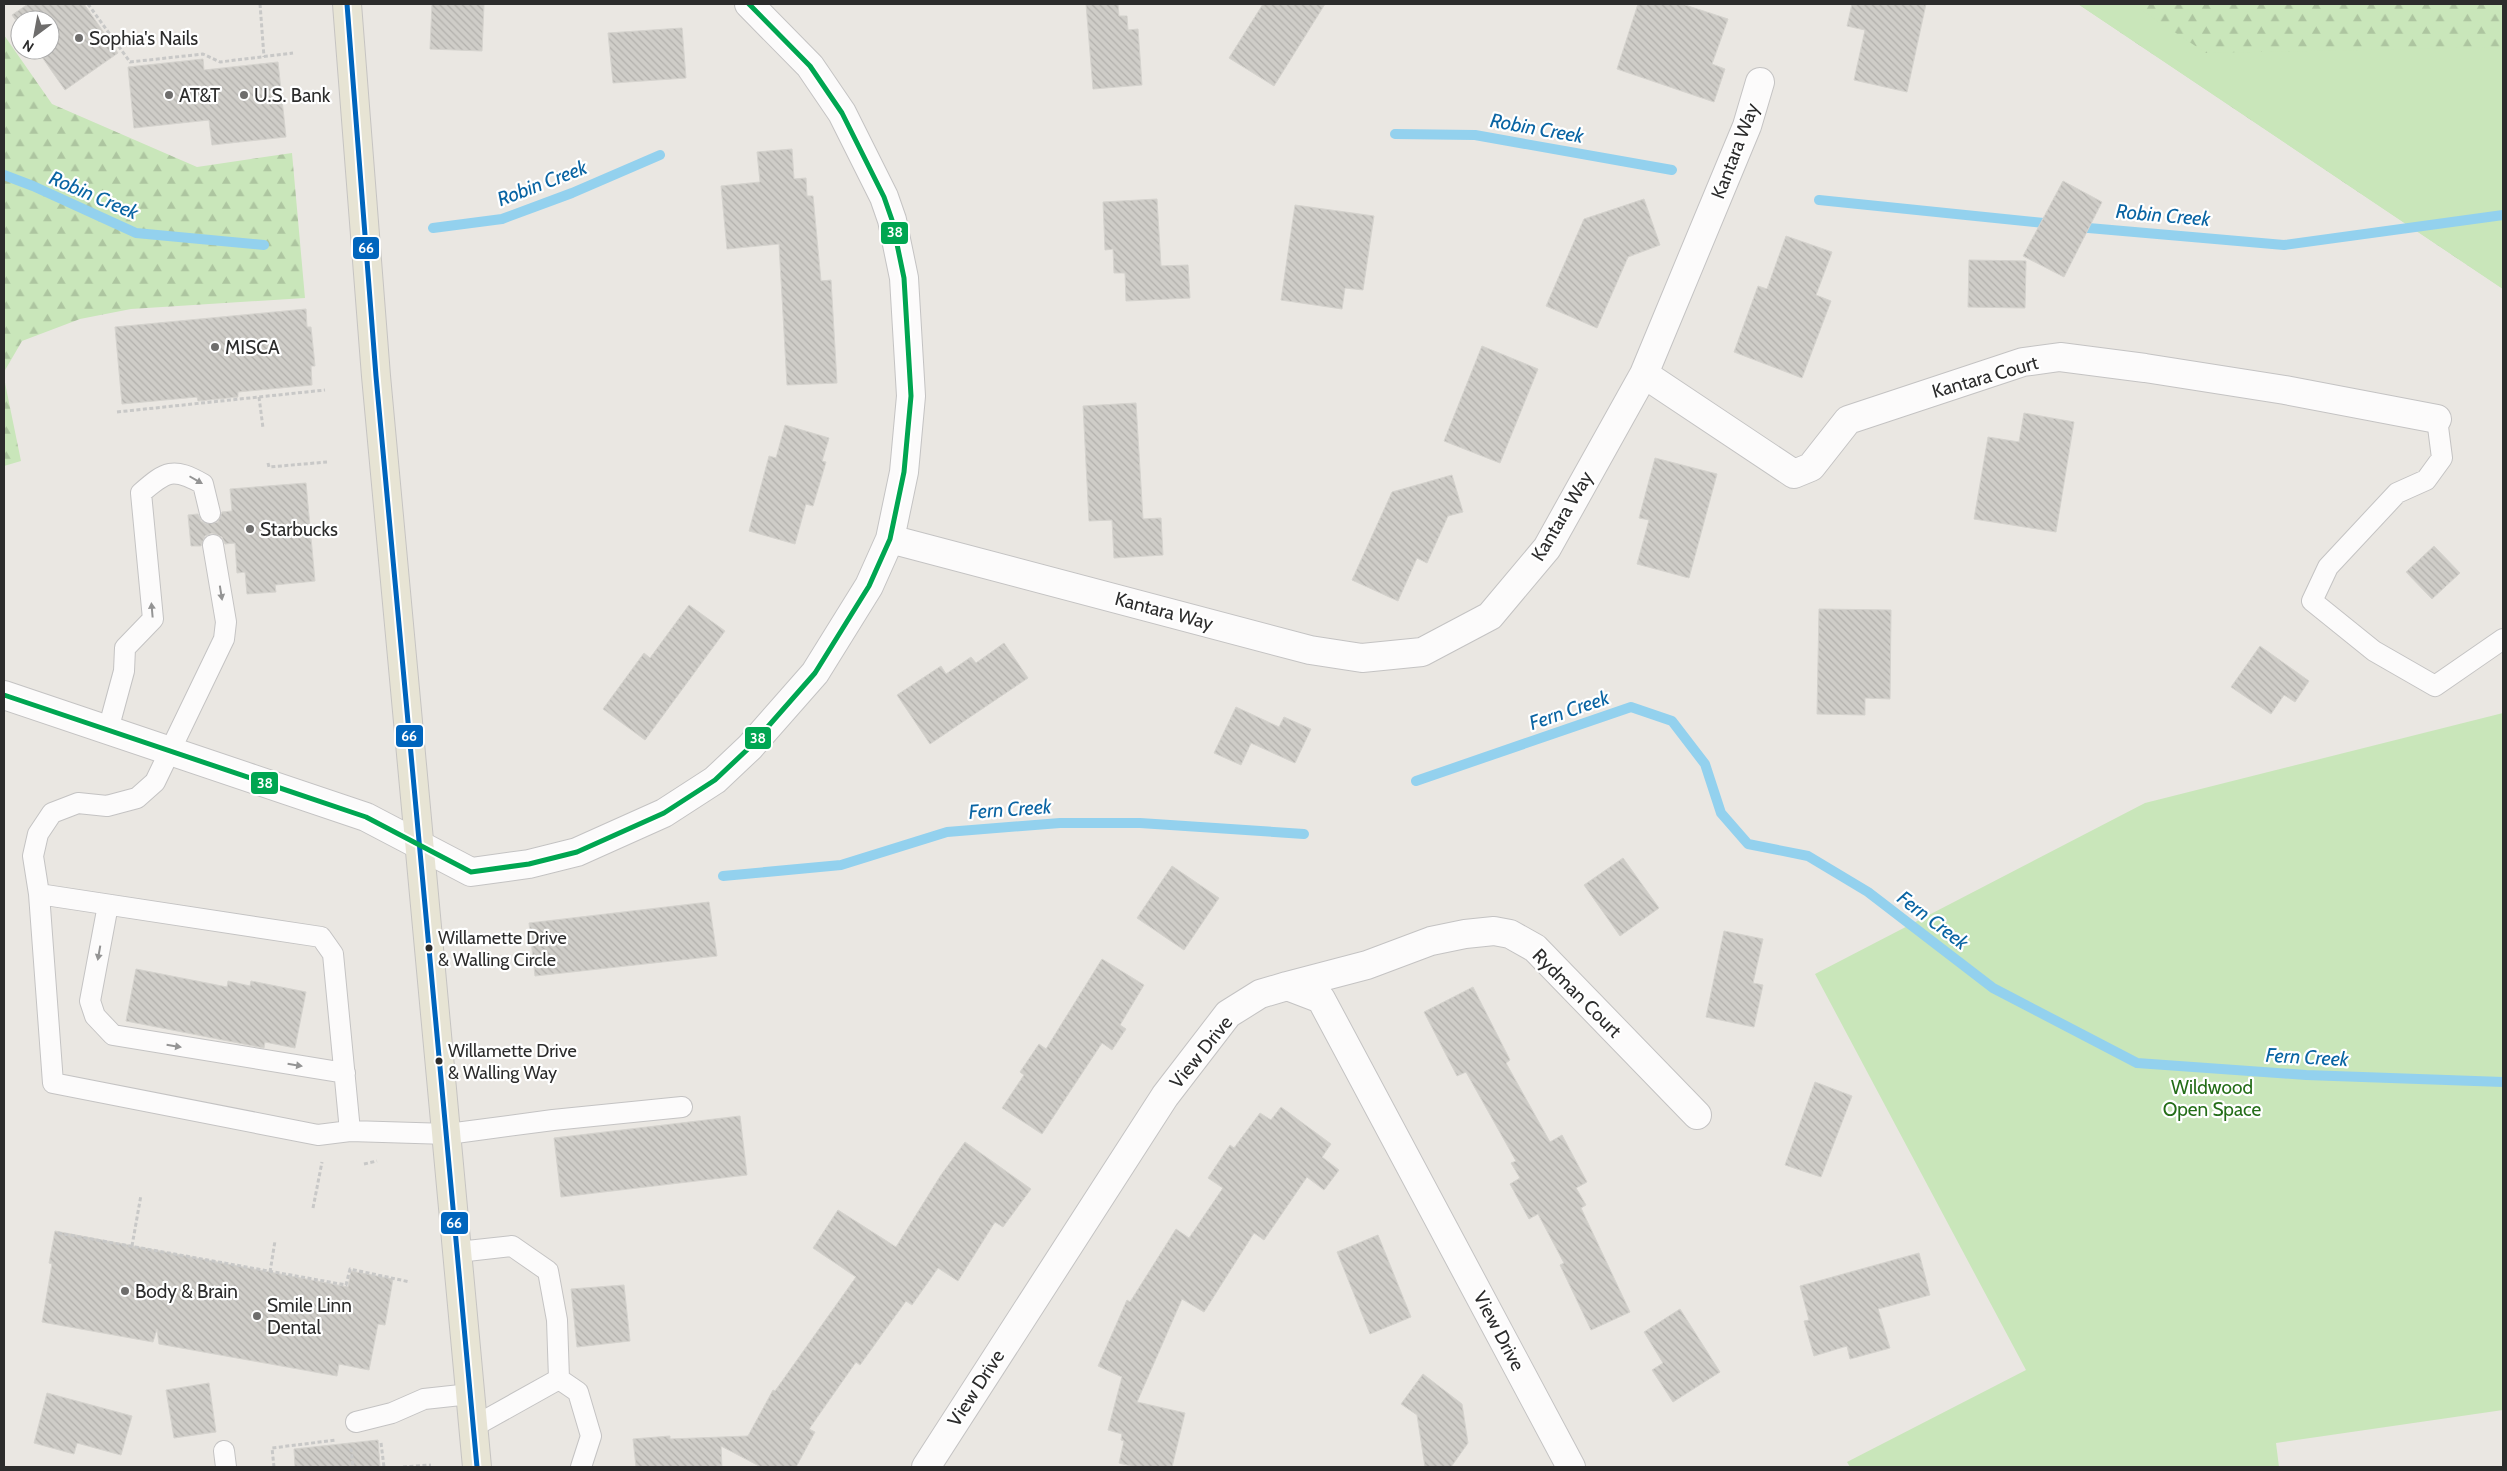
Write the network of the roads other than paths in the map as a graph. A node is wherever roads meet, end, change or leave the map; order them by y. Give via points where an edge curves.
1 (347, 4) edge
2 (749, 4) edge
3 (1760, 82) dead end
4 (1644, 374) junction
5 (2437, 419) joint
6 (210, 513) dead end
7 (890, 539) junction
8 (213, 545) dead end
9 (2503, 639) edge
10 (4, 695) edge
11 (108, 730) junction
12 (171, 752) junction
13 (419, 845) junction
14 (39, 894) junction
15 (108, 905) junction
16 (1287, 986) junction
17 (345, 1073) junction
18 (682, 1107) dead end
19 (1697, 1114) dead end
20 (350, 1131) junction
21 (448, 1134) junction
22 (458, 1252) junction
23 (559, 1379) junction
24 (470, 1394) junction
25 (356, 1422) dead end
26 (473, 1427) junction
27 (477, 1467) edge
28 (581, 1467) edge
29 (926, 1467) edge
30 (1572, 1467) edge

1 - 13 main road via 376,376
2 - 7 street via 810,66 842,113 873,172 892,220 904,278 911,396 904,472
3 - 4 street, Kantara Way via 1747,126
4 - 5 street, Kantara Court via 1794,474 1811,467 1848,420 2022,362 2060,357 2285,390
4 - 7 street, Kantara Way via 1547,548 1490,616 1422,652 1362,658 1310,650
5 - 9 lane via 2442,458 2426,480 2397,493 2328,567 2312,601 2374,651 2435,686
11 -> 6 lane via 124,671 125,648 152,619 142,493 160,476 184,473 203,484
7 - 13 street via 869,586 814,674 750,747 714,780 664,813 576,852 529,864 472,872
8 -> 12 lane via 226,622 224,640
10 - 11 street
11 - 12 street
12 - 13 street via 366,817
12 - 14 lane via 155,782 137,798 108,806 78,803 52,813 38,834 33,856
13 - 21 main road
14 - 15 lane
14 - 20 lane via 53,1083 318,1135
15 - 17 lane via 321,937 333,954
15 -> 17 lane via 90,1001 95,1016 113,1035
16 - 19 street, Rydman Court via 1367,965 1431,941 1494,931 1510,934 1535,948
16 - 29 street, View Drive via 1260,994 1228,1014 1165,1096
16 - 30 street, View Drive via 1321,999
17 - 20 lane
18 - 21 lane
20 - 21 lane
21 - 22 main road
22 - 23 lane via 512,1246 548,1271 556,1320
22 - 24 main road
23 - 26 lane
23 - 28 lane via 578,1392 591,1436
24 - 25 lane via 424,1400 392,1413
24 - 26 main road
26 - 27 main road

